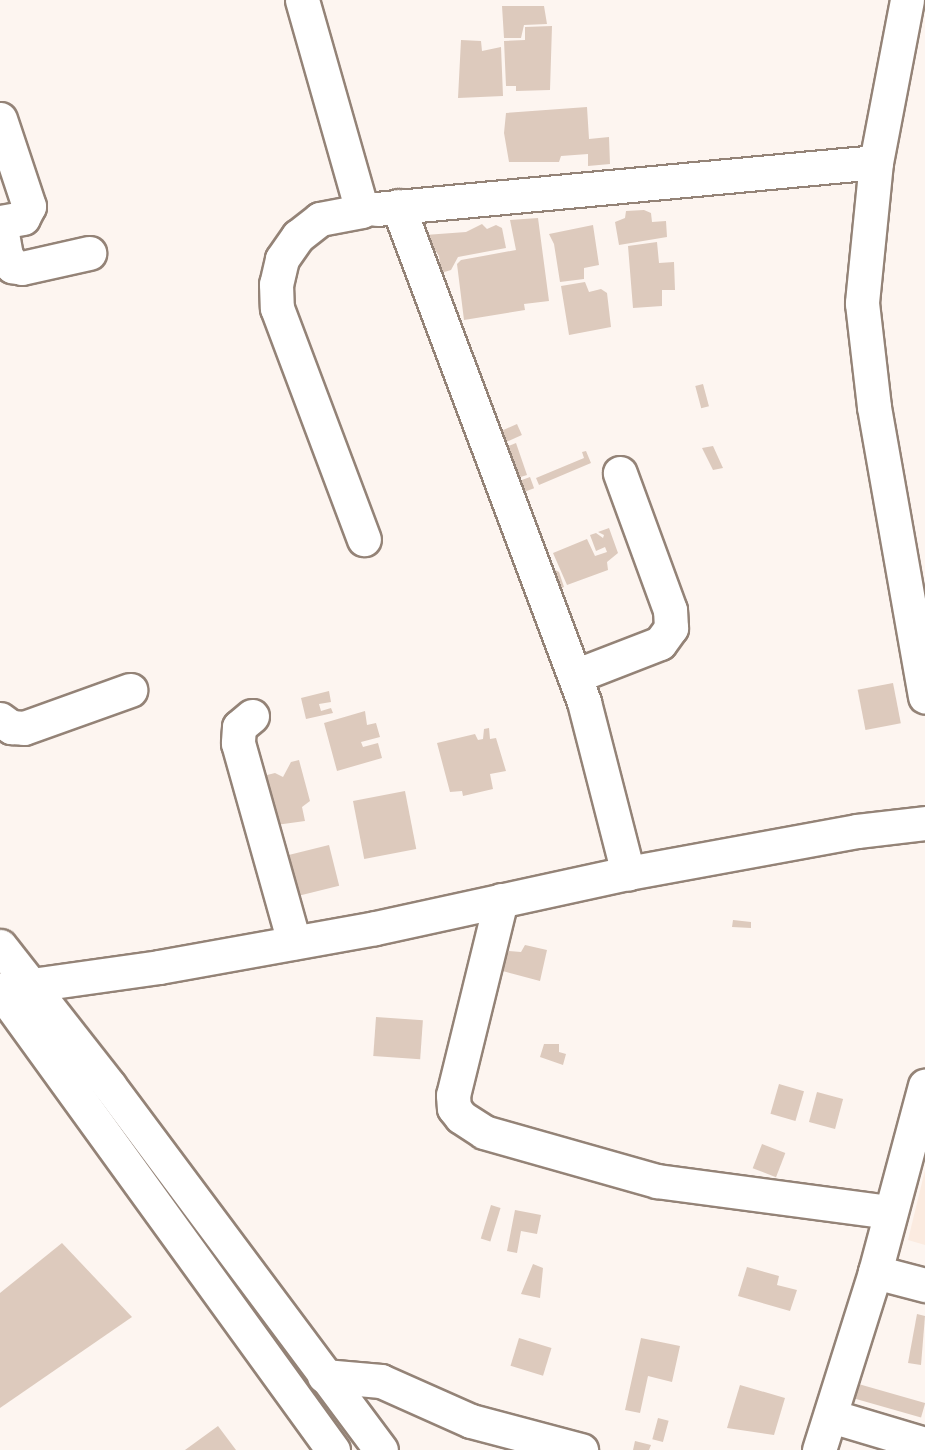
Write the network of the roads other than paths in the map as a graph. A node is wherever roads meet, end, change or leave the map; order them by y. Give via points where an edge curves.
1 (302, 0) edge
2 (907, 0) edge
3 (0, 119) edge
4 (876, 162) junction
5 (398, 206) junction
6 (362, 211) junction
7 (0, 222) edge
8 (89, 253) dead end
9 (620, 473) dead end
10 (364, 539) dead end
11 (922, 655) edge
12 (575, 676) junction
13 (130, 690) dead end
14 (925, 696) edge
15 (252, 716) dead end
16 (0, 720) edge
17 (925, 823) edge
18 (628, 873) junction
19 (501, 900) junction
20 (294, 942) junction
21 (0, 946) edge
22 (9, 988) edge
23 (925, 1086) edge
24 (890, 1212) junction
25 (875, 1272) junction
26 (925, 1285) edge
27 (324, 1376) junction
28 (831, 1416) junction
29 (925, 1444) edge
30 (333, 1450) edge
31 (381, 1450) edge
32 (580, 1450) edge
33 (819, 1450) edge

1 - 6 street
2 - 4 street
3 - 7 street via 29,206 23,218
4 - 5 street
4 - 11 street via 862,303 874,406
5 - 6 street
5 - 12 street
6 - 10 street via 333,214 309,226 282,259 276,284 277,308
7 - 8 street via 12,266 22,268
9 - 12 street via 670,610 671,628 660,643
11 - 14 street
12 - 18 street
13 - 16 street via 38,725 11,727
15 - 20 street via 239,727 238,743
17 - 18 street via 857,831
18 - 19 street
19 - 20 street
19 - 24 street via 453,1095 454,1108 461,1117 484,1132 657,1181
20 - 22 street via 159,967
21 - 22 street
22 - 27 street via 109,1085
22 - 30 street
23 - 24 street
24 - 25 street
25 - 26 street
25 - 28 street
27 - 31 street
27 - 32 street via 381,1381 471,1421
28 - 29 street
28 - 33 street

